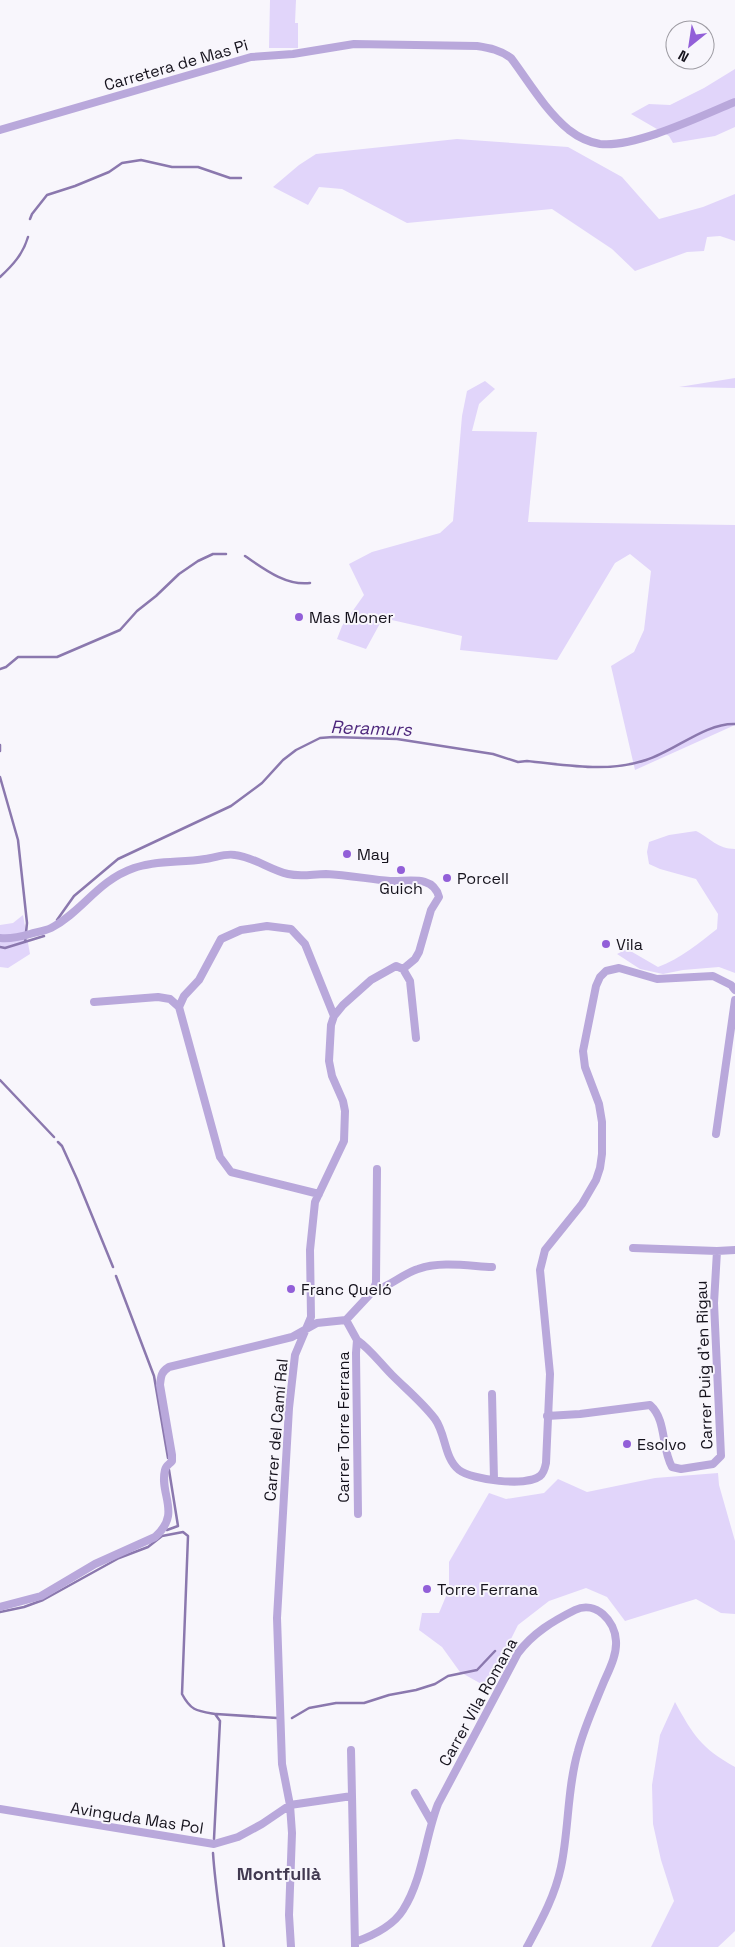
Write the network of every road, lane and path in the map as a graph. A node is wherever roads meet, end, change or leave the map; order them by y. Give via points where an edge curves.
1 (735, 102) edge
2 (0, 130) edge
3 (0, 938) edge
4 (403, 969) junction
5 (735, 990) edge
6 (735, 1000) edge
7 (94, 1002) dead end
8 (179, 1007) junction
9 (334, 1016) junction
10 (416, 1038) dead end
11 (716, 1134) dead end
12 (377, 1169) dead end
13 (319, 1194) junction
14 (634, 1248) dead end
15 (735, 1250) edge
16 (717, 1251) junction
17 (492, 1267) dead end
18 (373, 1291) junction
19 (346, 1320) junction
20 (307, 1330) junction
21 (357, 1340) junction
22 (492, 1394) dead end
23 (547, 1416) junction
24 (494, 1480) junction
25 (358, 1514) dead end
26 (0, 1606) edge
27 (350, 1750) dead end
28 (415, 1793) dead end
29 (352, 1796) junction
30 (290, 1805) junction
31 (0, 1809) edge
32 (431, 1821) junction
33 (355, 1944) edge
34 (292, 1947) edge
35 (528, 1947) edge

1 - 2 street, Carretera de Mas Pi via 639,140 602,144 585,140 569,130 504,52 477,46 354,44 251,57
3 - 4 street via 50,928 65,919 100,887 126,872 150,864 235,855 291,875 357,876 423,881 432,885 439,897 431,910 419,952
4 - 9 street via 396,966 371,980
4 - 10 street via 410,981
5 - 23 street via 713,976 657,979 619,968 606,971 596,986 583,1051 585,1067 599,1104 602,1154 596,1180 582,1204 549,1242 542,1257 540,1284 550,1374
6 - 11 street
7 - 8 street via 158,997 170,999
8 - 9 street via 184,996 199,980 221,939 241,930 267,926 291,930 305,944
8 - 13 street via 220,1157 231,1172
9 - 13 street, Carrer del Camí Ral via 328,1045 329,1061 343,1101 346,1124 344,1141
12 - 18 street via 376,1283
13 - 20 street, Carrer del Camí Ral via 311,1226 311,1317
14 - 16 street
15 - 16 street
16 - 23 street, Carrer Puig d'en Rigau via 714,1303 721,1456 713,1464 681,1469 672,1467 667,1459 656,1410 650,1405
17 - 18 street via 453,1265 419,1268
18 - 19 street
19 - 20 street via 317,1323
19 - 21 street, Carrer Torre Ferrana
20 - 26 street via 164,1370 160,1385 172,1461 164,1472 169,1510 161,1532 41,1596
20 - 30 street, Carrer del Camí Ral via 295,1355 290,1399 277,1618 282,1764
21 - 24 street, Carrer Torre Ferrana via 435,1419 453,1464 461,1471
21 - 25 street, Carrer Torre Ferrana
22 - 24 street
23 - 24 street, Carrer Torre Ferrana via 546,1463 539,1477
27 - 29 street, Carrer Vila Romana
28 - 32 street
29 - 30 street
29 - 33 street, Carrer Vila Romana
30 - 31 street, Avinguda Mas Pol via 238,1837 214,1844
30 - 34 street, Carrer del Camí Ral via 289,1915
32 - 33 street, Carrer Vila Romana via 420,1866 403,1910 394,1920
32 - 35 street, Carrer Vila Romana via 527,1641 579,1608 596,1609 605,1615 615,1632 615,1653 578,1750 556,1886

